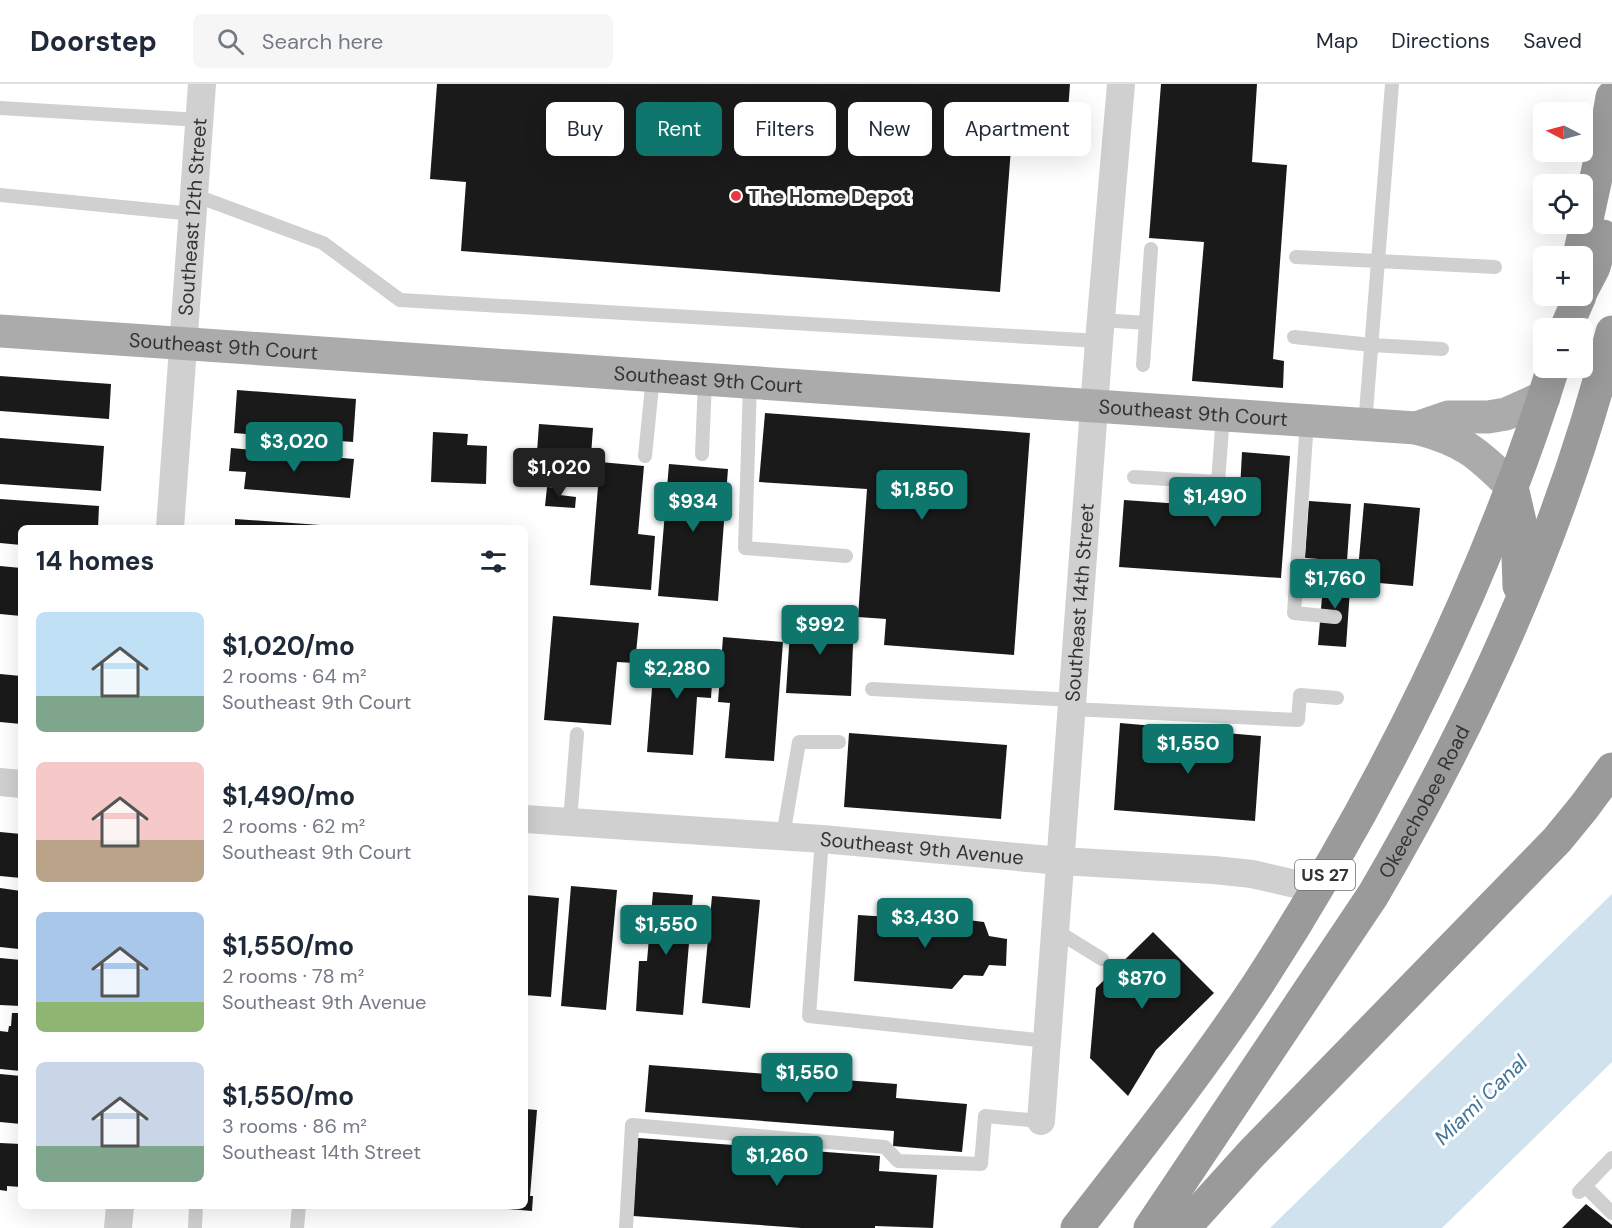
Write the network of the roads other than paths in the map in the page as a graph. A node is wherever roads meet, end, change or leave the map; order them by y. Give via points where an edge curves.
1 (202, 84) edge
2 (1121, 84) edge
3 (1392, 84) edge
4 (1612, 97) edge
5 (0, 108) edge
6 (200, 120) junction
7 (0, 195) edge
8 (194, 205) junction
9 (1612, 205) edge
10 (1581, 246) edge
11 (1151, 249) dead end
12 (1296, 257) dead end
13 (1378, 261) junction
14 (1495, 267) dead end
15 (1593, 269) edge
16 (1146, 323) junction
17 (1100, 330) junction
18 (0, 331) edge
19 (1612, 332) edge
20 (1294, 337) dead end
21 (183, 345) junction
22 (1371, 345) junction
23 (1442, 349) dead end
24 (1143, 364) dead end
25 (653, 376) junction
26 (705, 380) junction
27 (1549, 382) edge
28 (750, 383) junction
29 (1094, 406) junction
30 (1223, 415) junction
31 (1307, 421) junction
32 (1365, 425) junction
33 (1416, 428) junction
34 (702, 454) dead end
35 (645, 456) dead end
36 (1134, 477) dead end
37 (1512, 487) junction
38 (170, 525) edge
39 (846, 556) dead end
40 (1519, 606) junction
41 (1335, 616) dead end
42 (872, 689) dead end
43 (1337, 698) dead end
44 (1072, 705) junction
45 (577, 734) dead end
46 (838, 742) dead end
47 (1612, 769) edge
48 (0, 782) edge
49 (18, 784) edge
50 (528, 819) edge
51 (570, 822) junction
52 (783, 836) junction
53 (822, 839) junction
54 (1061, 861) junction
55 (1317, 889) junction
56 (1055, 930) junction
57 (1102, 959) dead end
58 (1047, 1041) junction
59 (1041, 1121) joint
60 (1612, 1158) edge
61 (120, 1209) edge
62 (196, 1209) edge
63 (299, 1209) edge
64 (1612, 1213) edge
65 (118, 1228) edge
66 (195, 1228) edge
67 (297, 1228) edge
68 (626, 1228) edge
69 (1077, 1228) edge
70 (1150, 1228) edge
71 (1184, 1228) edge

1 - 6 street, Southeast 12th Street
2 - 17 street, Southeast 14th Street
3 - 13 lane
4 - 10 highway
5 - 6 lane
6 - 8 street, Southeast 12th Street
7 - 8 lane
8 - 17 lane via 322,243 400,300
8 - 21 street, Southeast 12th Street
9 - 15 highway
11 - 16 lane
12 - 13 lane
13 - 14 lane
13 - 22 lane
16 - 17 lane
16 - 24 lane
17 - 29 street, Southeast 14th Street
18 - 21 main road, Southeast 9th Court
19 - 40 highway, Okeechobee Road / US 27 via 1572,468
20 - 22 lane
21 - 25 main road, Southeast 9th Court
21 - 38 street, Southeast 12th Street
22 - 23 lane
22 - 32 lane
25 - 26 main road, Southeast 9th Court
25 - 35 lane
26 - 28 main road, Southeast 9th Court
26 - 34 lane
27 - 33 main road, Southeast 9th Court via 1506,414 1448,417
27 - 37 highway, US 27
28 - 29 main road, Southeast 9th Court
28 - 39 lane via 745,548
29 - 30 main road, Southeast 9th Court
29 - 44 street, Southeast 14th Street
30 - 31 main road, Southeast 9th Court
30 - 36 lane via 1218,482
31 - 32 main road, Southeast 9th Court
31 - 41 lane via 1294,613
32 - 33 main road, Southeast 9th Court
33 - 37 main road, Southeast 9th Court via 1467,447
37 - 40 highway via 1521,526
37 - 55 highway, US 27 via 1417,704
40 - 70 highway, Okeechobee Road / US 27 via 1466,723 1400,850
42 - 44 lane
43 - 44 lane via 1300,695 1298,720
44 - 54 street, Southeast 14th Street
45 - 51 lane
46 - 52 lane via 799,742
47 - 71 highway via 1557,840
48 - 49 street
50 - 51 street, Southeast 9th Avenue
51 - 52 street, Southeast 9th Avenue
52 - 53 street, Southeast 9th Avenue
53 - 54 street, Southeast 9th Avenue
53 - 58 lane via 809,1016
54 - 55 street, Southeast 9th Avenue via 1224,871
54 - 56 street, Southeast 14th Street
55 - 69 highway, US 27 via 1226,1030
56 - 57 lane
56 - 58 street, Southeast 14th Street
58 - 59 street, Southeast 14th Street
59 - 68 lane via 985,1116 981,1164 898,1166 885,1147 632,1125
60 - 64 lane via 1582,1189
61 - 65 street
62 - 66 lane
63 - 67 lane

